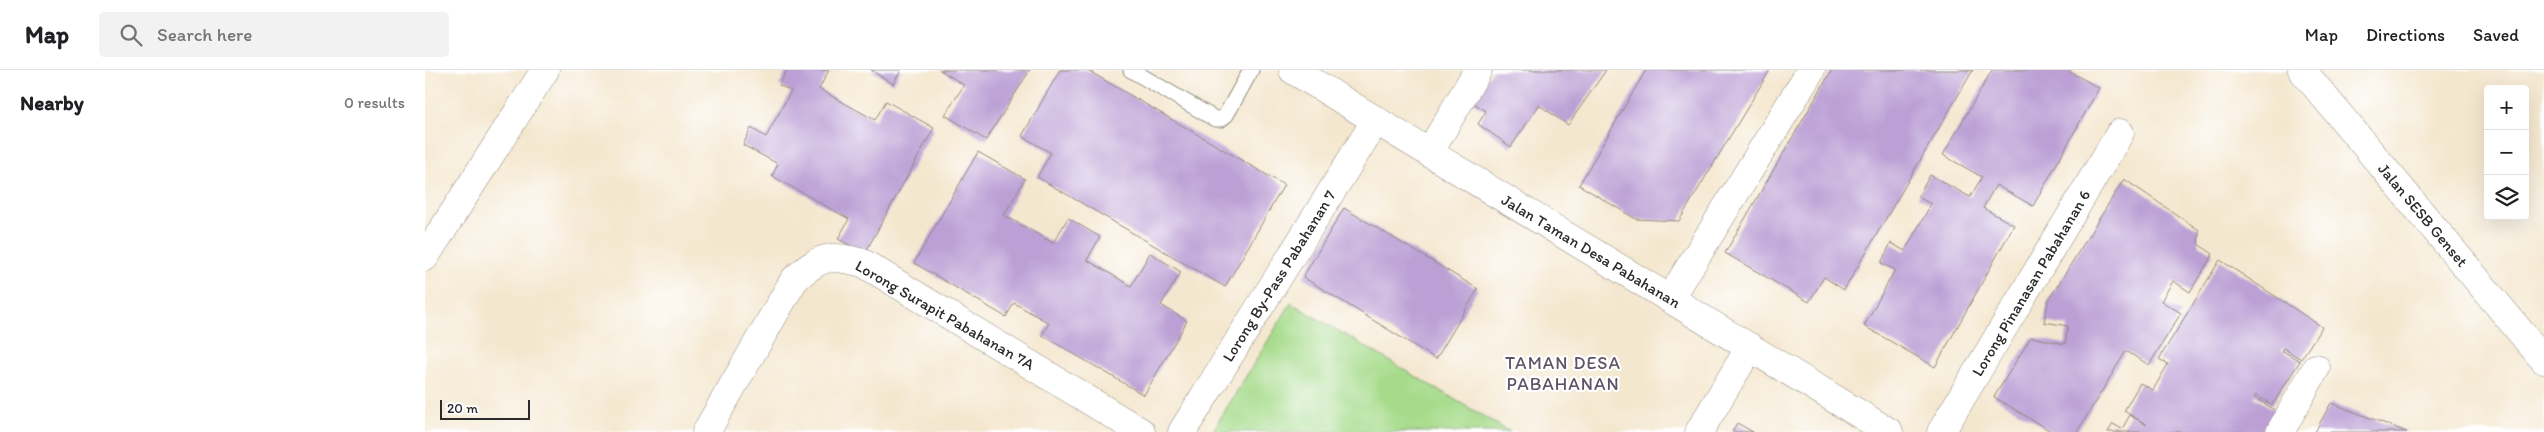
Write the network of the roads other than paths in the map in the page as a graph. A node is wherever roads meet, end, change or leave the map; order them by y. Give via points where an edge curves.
1 (545, 70) edge
2 (1131, 70) edge
3 (1251, 70) edge
4 (1293, 70) edge
5 (1478, 70) edge
6 (1811, 70) edge
7 (2302, 70) edge
8 (1375, 120) junction
9 (2121, 133) dead end
10 (1429, 153) junction
11 (425, 257) edge
12 (1670, 299) junction
13 (1750, 347) junction
14 (2544, 360) edge
15 (2316, 368) dead end
16 (706, 432) edge
17 (1141, 432) edge
18 (1182, 432) edge
19 (1699, 432) edge
20 (1889, 432) edge
21 (1941, 432) edge
22 (2280, 432) edge

1 - 11 street
2 - 3 lane via 1215,119 1221,119
4 - 8 street, Jalan Taman Desa Pabahanan
5 - 10 street
6 - 12 street
7 - 14 street, Jalan SESB Genset
8 - 10 street, Jalan Taman Desa Pabahanan
8 - 18 street, Lorong By-Pass Pabahanan 7
9 - 21 street, Lorong Pinanasan Pabahanan 6
10 - 12 street, Jalan Taman Desa Pabahanan
12 - 13 street, Jalan Taman Desa Pabahanan
13 - 19 street
13 - 20 street, Jalan Taman Desa Pabahanan
15 - 22 street
16 - 17 street, Lorong Surapit Pabahanan 7A via 794,280 813,263 838,256 863,263

